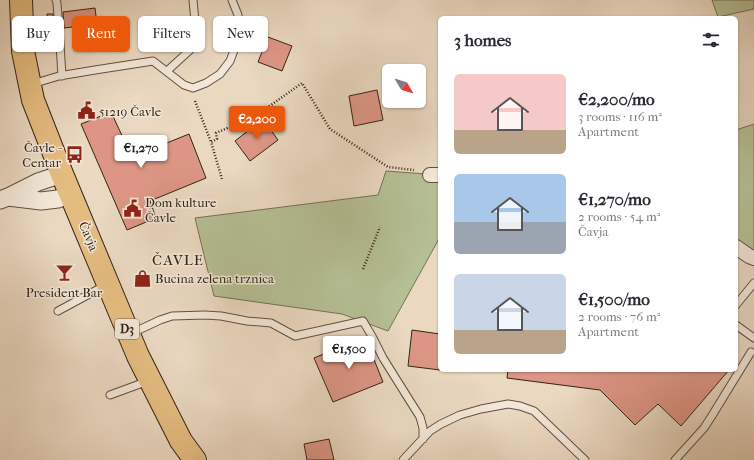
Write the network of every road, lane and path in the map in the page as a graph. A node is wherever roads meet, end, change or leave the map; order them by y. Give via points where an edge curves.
1 (21, 0) edge
2 (56, 0) edge
3 (193, 0) edge
4 (232, 0) edge
5 (167, 71) junction
6 (62, 76) junction
7 (30, 85) junction
8 (195, 101) dead end
9 (211, 142) junction
10 (414, 170) dead end
11 (62, 174) junction
12 (222, 179) dead end
13 (71, 193) junction
14 (4, 198) edge
15 (380, 227) dead end
16 (738, 248) edge
17 (754, 258) edge
18 (363, 269) dead end
19 (754, 283) edge
20 (108, 284) junction
21 (738, 302) edge
22 (58, 311) dead end
23 (738, 326) edge
24 (130, 335) junction
25 (754, 338) edge
26 (751, 352) dead end
27 (150, 381) junction
28 (110, 395) dead end
29 (424, 439) junction
30 (195, 460) edge
31 (403, 460) edge
32 (585, 460) edge
33 (674, 460) edge

1 - 7 main road, Čavja / D3 via 23,51
2 - 6 lane
3 - 5 lane via 196,32 190,50
4 - 5 lane via 238,15 236,45 230,61 220,74 193,88 184,85
5 - 6 lane via 153,61
6 - 7 lane
7 - 11 main road, Čavja / D3 via 33,100
8 - 9 path
9 - 10 path via 217,139 216,133 257,115 302,83 330,129 388,167
9 - 12 path
11 - 13 main road, Čavja / D3
11 - 14 street
13 - 14 street via 58,199 42,201
13 - 20 main road, Čavja / D3
15 - 18 path
16 - 17 street
19 - 21 lane
20 - 22 lane
20 - 24 main road, Čavja / D3
23 - 25 lane
24 - 27 main road, Čavja / D3
24 - 29 lane via 172,316 221,316 271,323 295,336 363,321 420,417
26 - 33 lane via 704,428
27 - 28 lane
27 - 30 main road, Čavja / D3 via 181,441
29 - 31 lane
29 - 32 lane via 430,431 460,414 508,404 534,411

